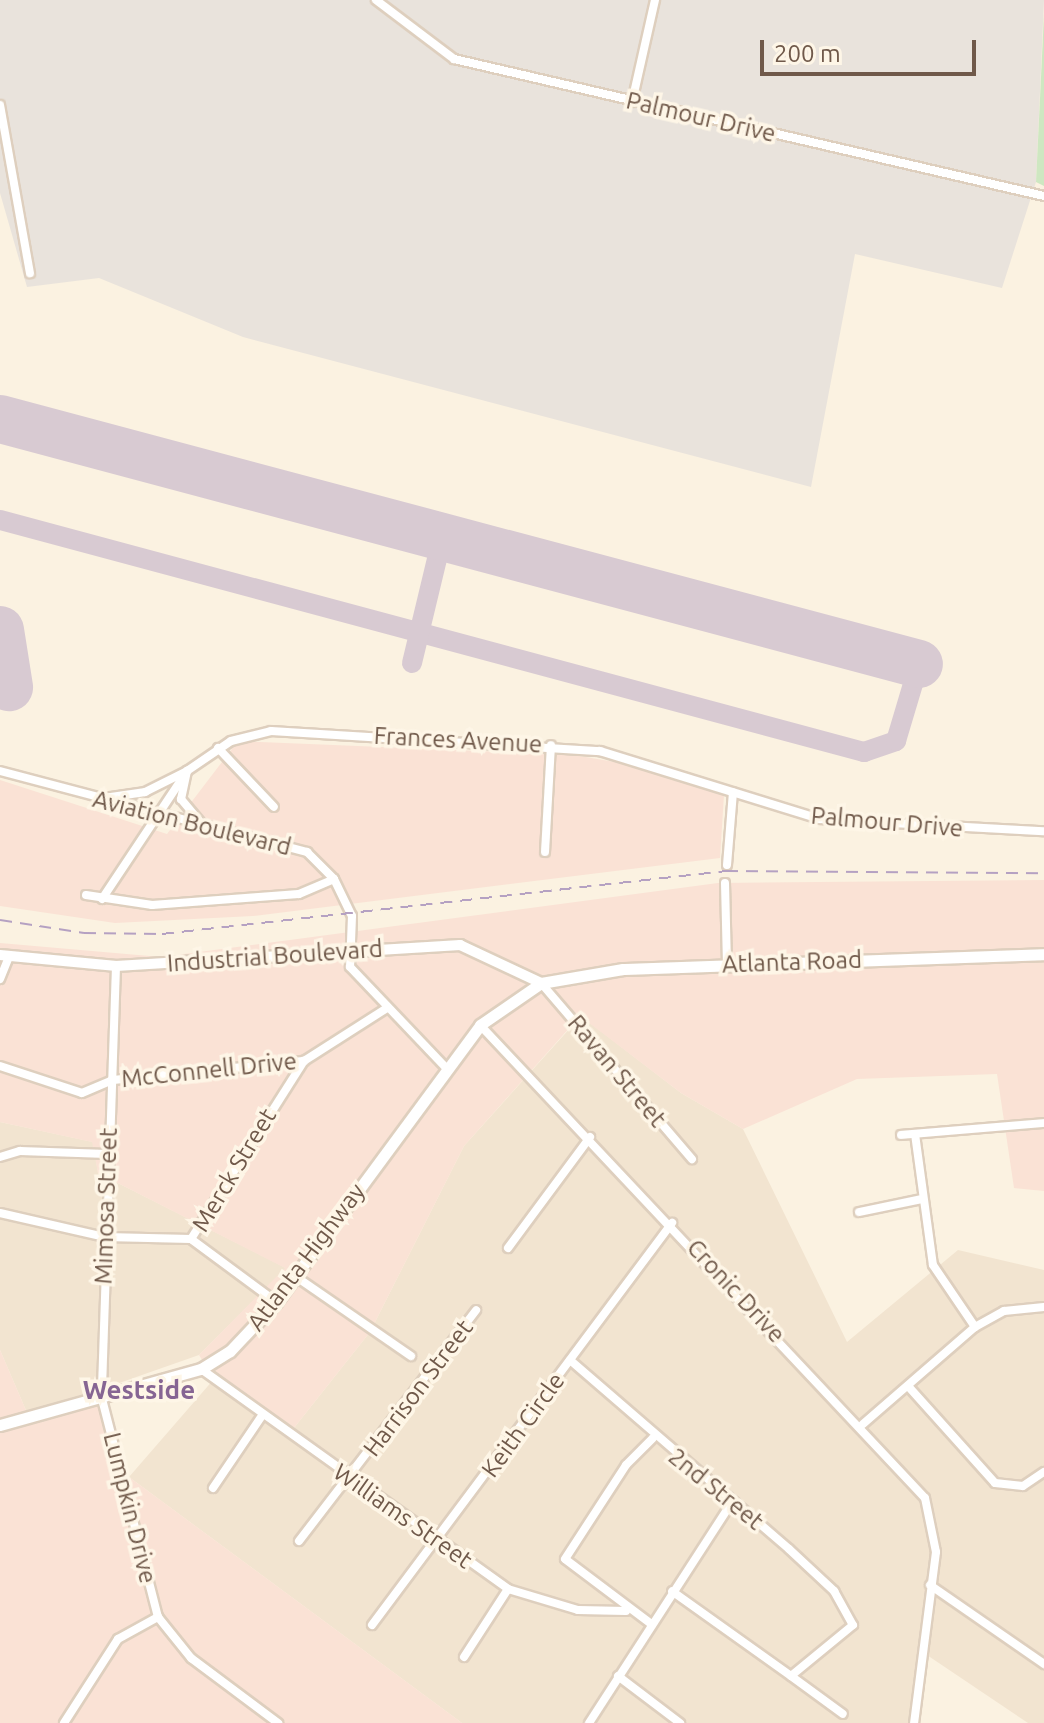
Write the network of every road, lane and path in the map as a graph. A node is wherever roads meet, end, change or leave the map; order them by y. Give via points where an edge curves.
1 (376, 0) edge
2 (655, 0) edge
3 (632, 102) junction
4 (0, 105) edge
5 (1044, 196) edge
6 (30, 273) dead end
7 (551, 745) junction
8 (218, 748) junction
9 (0, 771) edge
10 (187, 771) junction
11 (733, 792) junction
12 (96, 800) junction
13 (274, 807) dead end
14 (161, 814) junction
15 (205, 826) junction
16 (1044, 831) edge
17 (545, 852) dead end
18 (727, 865) dead end
19 (334, 879) junction
20 (725, 883) dead end
21 (86, 895) dead end
22 (102, 899) junction
23 (355, 951) junction
24 (1044, 954) edge
25 (5, 956) edge
26 (727, 965) junction
27 (116, 966) junction
28 (0, 979) edge
29 (541, 983) junction
30 (387, 1008) junction
31 (480, 1025) junction
32 (304, 1061) junction
33 (0, 1066) edge
34 (447, 1069) junction
35 (112, 1080) junction
36 (1044, 1123) edge
37 (915, 1134) junction
38 (901, 1135) dead end
39 (590, 1137) junction
40 (107, 1154) junction
41 (0, 1157) edge
42 (692, 1159) dead end
43 (922, 1199) junction
44 (859, 1212) dead end
45 (2, 1217) edge
46 (672, 1223) junction
47 (105, 1237) junction
48 (191, 1239) junction
49 (508, 1248) dead end
50 (295, 1276) junction
51 (276, 1302) junction
52 (1044, 1307) edge
53 (476, 1310) dead end
54 (975, 1327) junction
55 (411, 1356) dead end
56 (570, 1360) junction
57 (201, 1369) junction
58 (908, 1386) junction
59 (102, 1399) junction
60 (261, 1417) junction
61 (863, 1424) junction
62 (0, 1425) edge
63 (653, 1438) junction
64 (1044, 1472) edge
65 (350, 1478) junction
66 (213, 1488) dead end
67 (732, 1502) junction
68 (299, 1541) dead end
69 (436, 1542) junction
70 (930, 1585) junction
71 (508, 1589) junction
72 (672, 1591) junction
73 (626, 1611) junction
74 (158, 1617) junction
75 (650, 1623) junction
76 (372, 1625) dead end
77 (464, 1657) dead end
78 (1044, 1664) edge
79 (618, 1676) junction
80 (791, 1676) junction
81 (843, 1714) dead end
82 (64, 1723) edge
83 (278, 1723) edge
84 (589, 1723) edge
85 (680, 1723) edge
86 (914, 1723) edge

1 - 3 street, Palmour Drive via 454,59
2 - 3 street
3 - 5 street, Palmour Drive
4 - 6 street
7 - 8 street, Frances Avenue via 280,731
7 - 11 street, Frances Avenue via 640,758
7 - 17 street
8 - 10 street, Frances Avenue
8 - 13 street
9 - 12 street, Aviation Boulevard
10 - 12 street, Frances Avenue via 145,792
10 - 14 street, Frances Avenue
10 - 15 street via 181,799
11 - 16 street, Palmour Drive via 854,824
11 - 18 street
12 - 14 street, Aviation Boulevard
14 - 15 street, Aviation Boulevard
14 - 22 street, Frances Avenue
15 - 19 street, Aviation Boulevard via 307,852
19 - 22 street via 299,894 152,905
19 - 23 street, Aviation Boulevard via 352,916
20 - 26 street
21 - 22 street
23 - 27 street, Industrial Boulevard
23 - 29 street, Industrial Boulevard via 460,945
23 - 30 street via 350,967
24 - 26 main road, Atlanta Road
25 - 27 street, Industrial Boulevard
25 - 28 street
26 - 29 main road, Atlanta Road via 610,970
27 - 35 street, Mimosa Street
29 - 31 main road, Atlanta Highway
29 - 42 street, Ravan Street
30 - 32 street, McConnell Drive
30 - 34 street
31 - 34 main road, Atlanta Highway
31 - 39 street, Cronic Drive
32 - 35 street, McConnell Drive
32 - 48 street, Merck Street
33 - 35 street, McConnell Drive via 82,1093
34 - 50 main road, Atlanta Highway
35 - 40 street, Mimosa Street
36 - 37 street
37 - 38 street
37 - 43 street
39 - 46 street, Cronic Drive
39 - 49 street
40 - 41 street via 20,1151
40 - 47 street, Mimosa Street
43 - 44 street
43 - 54 street via 933,1265
45 - 47 street
46 - 56 street, Keith Circle
46 - 61 street, Cronic Drive
47 - 48 street
47 - 59 street, Mimosa Street
48 - 51 street
50 - 51 main road, Atlanta Highway
50 - 55 street
51 - 57 main road, Atlanta Highway via 241,1341
52 - 54 street via 1004,1311
53 - 65 street, Harrison Street
54 - 58 street
56 - 63 street, 2nd Street
56 - 69 street, Keith Circle
57 - 59 main road, Atlanta Highway
57 - 60 street, Williams Street
58 - 61 street
58 - 64 street via 995,1483 1023,1486
59 - 62 main road, Atlanta Highway
59 - 74 street, Lumpkin Drive
60 - 65 street, Williams Street
60 - 66 street
61 - 70 street, Cronic Drive via 925,1498 934,1521
63 - 67 street, 2nd Street
63 - 73 street via 626,1465 565,1559
65 - 68 street, Harrison Street
65 - 69 street, Williams Street
67 - 72 street
67 - 80 street, 2nd Street via 834,1591 853,1625
69 - 71 street, Williams Street
69 - 76 street, Keith Circle
70 - 78 street
70 - 86 street, Cronic Drive
71 - 73 street, Williams Street via 578,1610
71 - 77 street
72 - 75 street
72 - 80 street
73 - 75 street
74 - 82 street via 118,1639
74 - 83 street via 191,1658
75 - 79 street
79 - 84 street
79 - 85 street
80 - 81 street

